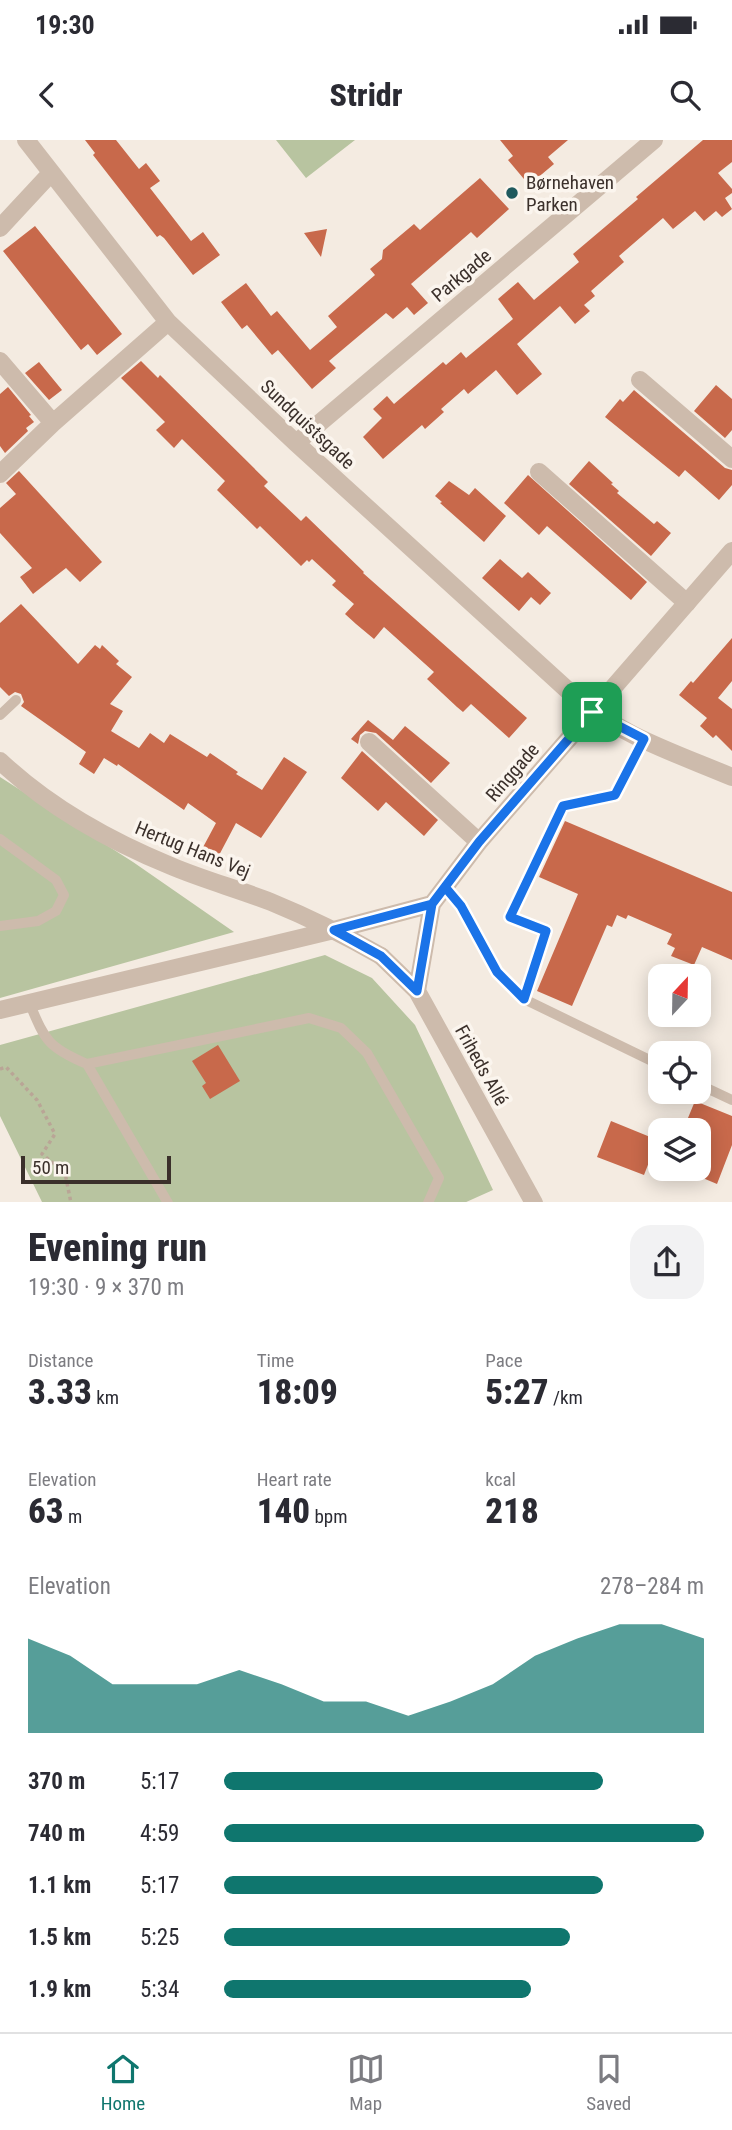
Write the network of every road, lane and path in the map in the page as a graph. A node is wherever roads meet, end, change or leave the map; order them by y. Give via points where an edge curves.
1 (26, 140) edge
2 (654, 140) edge
3 (51, 173) junction
4 (0, 228) edge
5 (167, 322) junction
6 (0, 361) edge
7 (640, 380) dead end
8 (53, 423) junction
9 (296, 443) junction
10 (732, 459) edge
11 (539, 472) dead end
12 (0, 474) edge
13 (732, 551) edge
14 (688, 603) junction
15 (16, 700) dead end
16 (592, 712) junction
17 (0, 715) edge
18 (644, 739) junction
19 (369, 742) dead end
20 (0, 761) edge
21 (732, 777) edge
22 (0, 839) edge
23 (479, 842) junction
24 (445, 887) junction
25 (432, 904) junction
26 (0, 926) edge
27 (334, 930) junction
28 (381, 956) joint
29 (417, 991) junction
30 (524, 999) junction
31 (29, 1002) junction
32 (0, 1010) edge
33 (648, 1059) edge
34 (87, 1064) junction
35 (0, 1069) edge
36 (711, 1090) edge
37 (732, 1100) edge
38 (71, 1202) edge
39 (168, 1202) edge
40 (428, 1202) edge
41 (534, 1202) edge

1 - 3 street, Sundquistsgade
2 - 9 street, Parkgade
3 - 4 street
3 - 5 street, Sundquistsgade
5 - 8 street
5 - 9 street, Sundquistsgade
6 - 8 street
7 - 10 street
8 - 12 street
9 - 16 street, Sundquistsgade
11 - 14 street
13 - 14 street, Ringgade
14 - 16 street, Ringgade
15 - 17 lane
16 - 18 street, Sundquistsgade
16 - 23 street, Ringgade
18 - 21 street, Sundquistsgade
18 - 30 lane via 615,795 563,806 510,917 546,931
19 - 23 street
20 - 27 street, Hertug Hans Vej via 41,796 100,832 170,866
22 - 26 lane via 56,880 64,895 56,911 38,920
23 - 24 street, Ringgade
24 - 25 street, Ringgade
24 - 30 lane via 461,906 497,972
25 - 27 street
25 - 29 street, Ringgade
27 - 28 street, Hertug Hans Vej
27 - 31 street
28 - 29 street, Friheds Allé
29 - 41 street, Friheds Allé
30 - 33 lane
31 - 32 street
31 - 34 lane via 44,1037 61,1053
34 - 39 lane
34 - 40 lane via 309,1018 341,1028 367,1053 439,1178
35 - 38 path via 6,1066 37,1100 55,1134 42,1154 65,1173
36 - 37 lane

